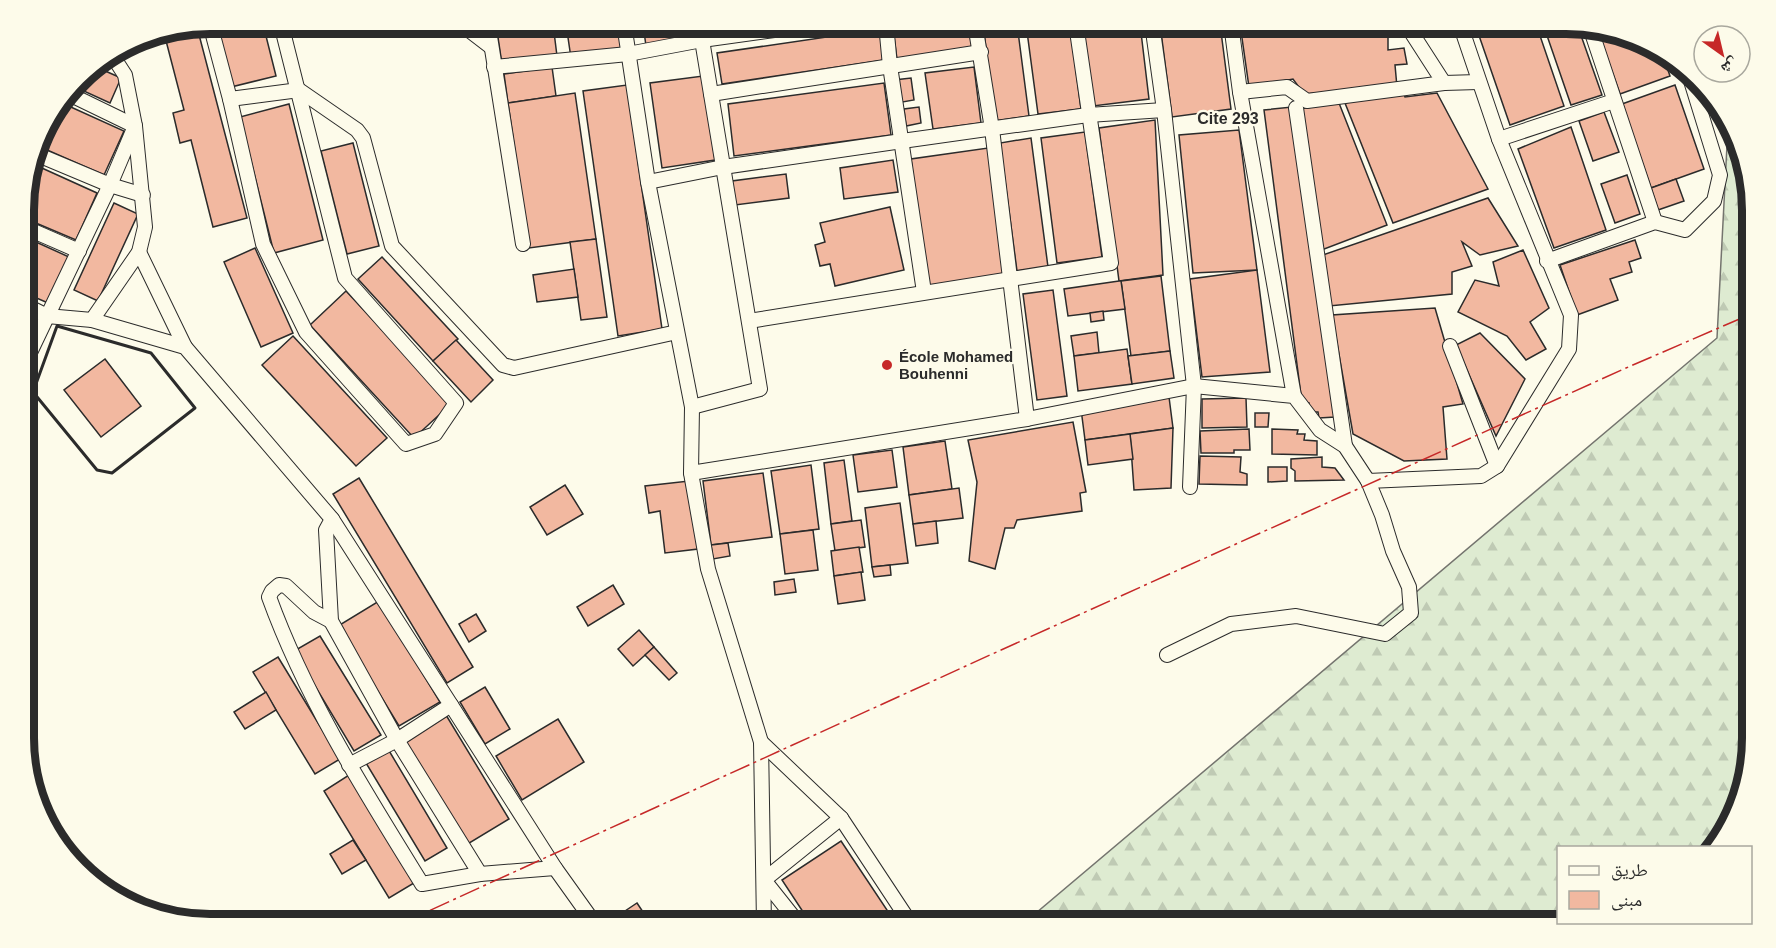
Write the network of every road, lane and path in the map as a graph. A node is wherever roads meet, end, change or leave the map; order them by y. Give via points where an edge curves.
1 (213, 34) edge
2 (284, 34) edge
3 (474, 34) edge
4 (489, 34) edge
5 (625, 34) edge
6 (746, 34) edge
7 (886, 34) edge
8 (977, 34) edge
9 (1077, 34) edge
10 (1153, 34) edge
11 (1232, 34) edge
12 (1412, 34) edge
13 (1463, 34) edge
14 (1593, 37) edge
15 (702, 40) junction
16 (491, 47) junction
17 (981, 52) junction
18 (628, 54) junction
19 (116, 62) edge
20 (890, 66) junction
21 (494, 67) junction
22 (1478, 82) junction
23 (1444, 83) junction
24 (299, 90) junction
25 (1694, 90) edge
26 (1240, 92) junction
27 (711, 94) junction
28 (76, 97) edge
29 (230, 99) junction
30 (1614, 101) junction
31 (1296, 108) dead end
32 (1164, 110) junction
33 (1088, 115) junction
34 (135, 126) junction
35 (992, 129) junction
36 (1499, 139) junction
37 (902, 141) junction
38 (43, 157) edge
39 (723, 167) junction
40 (648, 182) junction
41 (111, 185) junction
42 (143, 195) junction
43 (1655, 222) junction
44 (35, 232) edge
45 (523, 244) dead end
46 (79, 251) junction
47 (139, 252) junction
48 (1547, 261) junction
49 (1009, 279) junction
50 (924, 292) junction
51 (35, 310) edge
52 (47, 316) junction
53 (92, 320) junction
54 (749, 321) junction
55 (677, 332) junction
56 (35, 342) edge
57 (1450, 346) dead end
58 (185, 347) junction
59 (1194, 386) junction
60 (1294, 396) junction
61 (692, 407) junction
62 (1028, 419) junction
63 (1346, 446) junction
64 (1497, 466) junction
65 (691, 473) junction
66 (1368, 481) junction
67 (1190, 488) dead end
68 (332, 519) junction
69 (331, 621) junction
70 (1167, 655) dead end
71 (451, 705) junction
72 (397, 740) junction
73 (760, 742) junction
74 (349, 765) junction
75 (841, 818) junction
76 (555, 868) junction
77 (480, 874) junction
78 (764, 880) junction
79 (898, 913) edge
80 (588, 914) edge
81 (764, 914) edge
82 (791, 914) edge

1 - 29 street
2 - 24 street
3 - 16 street
4 - 16 street
5 - 18 street
6 - 15 street
7 - 20 street
8 - 17 street
9 - 33 street
10 - 32 street
11 - 26 street
12 - 23 street
13 - 22 street
14 - 30 street
15 - 18 street
15 - 27 street
16 - 21 street
17 - 20 street
17 - 35 street
18 - 21 street
18 - 40 street
19 - 34 street via 125,75
20 - 27 street
20 - 37 street
21 - 45 street
22 - 23 street
22 - 36 street
23 - 26 street via 1307,101 1287,87
24 - 29 street
24 - 29 street via 345,278 456,403 435,434 405,444 306,332 263,244
24 - 55 street via 363,138 392,246 503,365 514,368
25 - 43 street via 1720,175 1714,201 1685,230
26 - 60 street
27 - 39 street
28 - 34 street
30 - 36 street
30 - 43 street
31 - 63 street
32 - 33 street
32 - 59 street
33 - 35 street
33 - 49 street via 1111,263
34 - 41 street
34 - 42 street
35 - 37 street
35 - 49 street
36 - 48 street
37 - 39 street
37 - 50 street
38 - 41 street
39 - 40 street
39 - 54 street
40 - 55 street
41 - 42 street
41 - 46 street
42 - 47 street via 145,226
43 - 48 street
44 - 46 street
46 - 52 street
47 - 53 street
47 - 58 street
48 - 64 street via 1571,315 1569,349
49 - 50 street
49 - 62 street
50 - 54 street
51 - 52 street
52 - 53 street
52 - 56 street
53 - 58 street
54 - 61 street via 760,389
55 - 61 street
57 - 64 street
58 - 68 street
59 - 60 street
59 - 62 street
59 - 67 street
60 - 63 street via 1320,430
61 - 65 street
62 - 65 street
63 - 66 street
64 - 66 street via 1481,476
65 - 73 street via 708,569
66 - 70 street via 1409,586 1412,614 1385,634 1296,616 1230,624
68 - 69 street via 326,530
68 - 71 street
69 - 72 street
69 - 74 street via 314,612 285,586 279,585 269,597 283,636
71 - 72 street
71 - 76 street
72 - 74 street
72 - 77 street
73 - 75 street
73 - 78 street
74 - 77 street via 422,884
75 - 78 street
75 - 79 street
76 - 77 street
76 - 80 street
78 - 81 street
78 - 82 street

